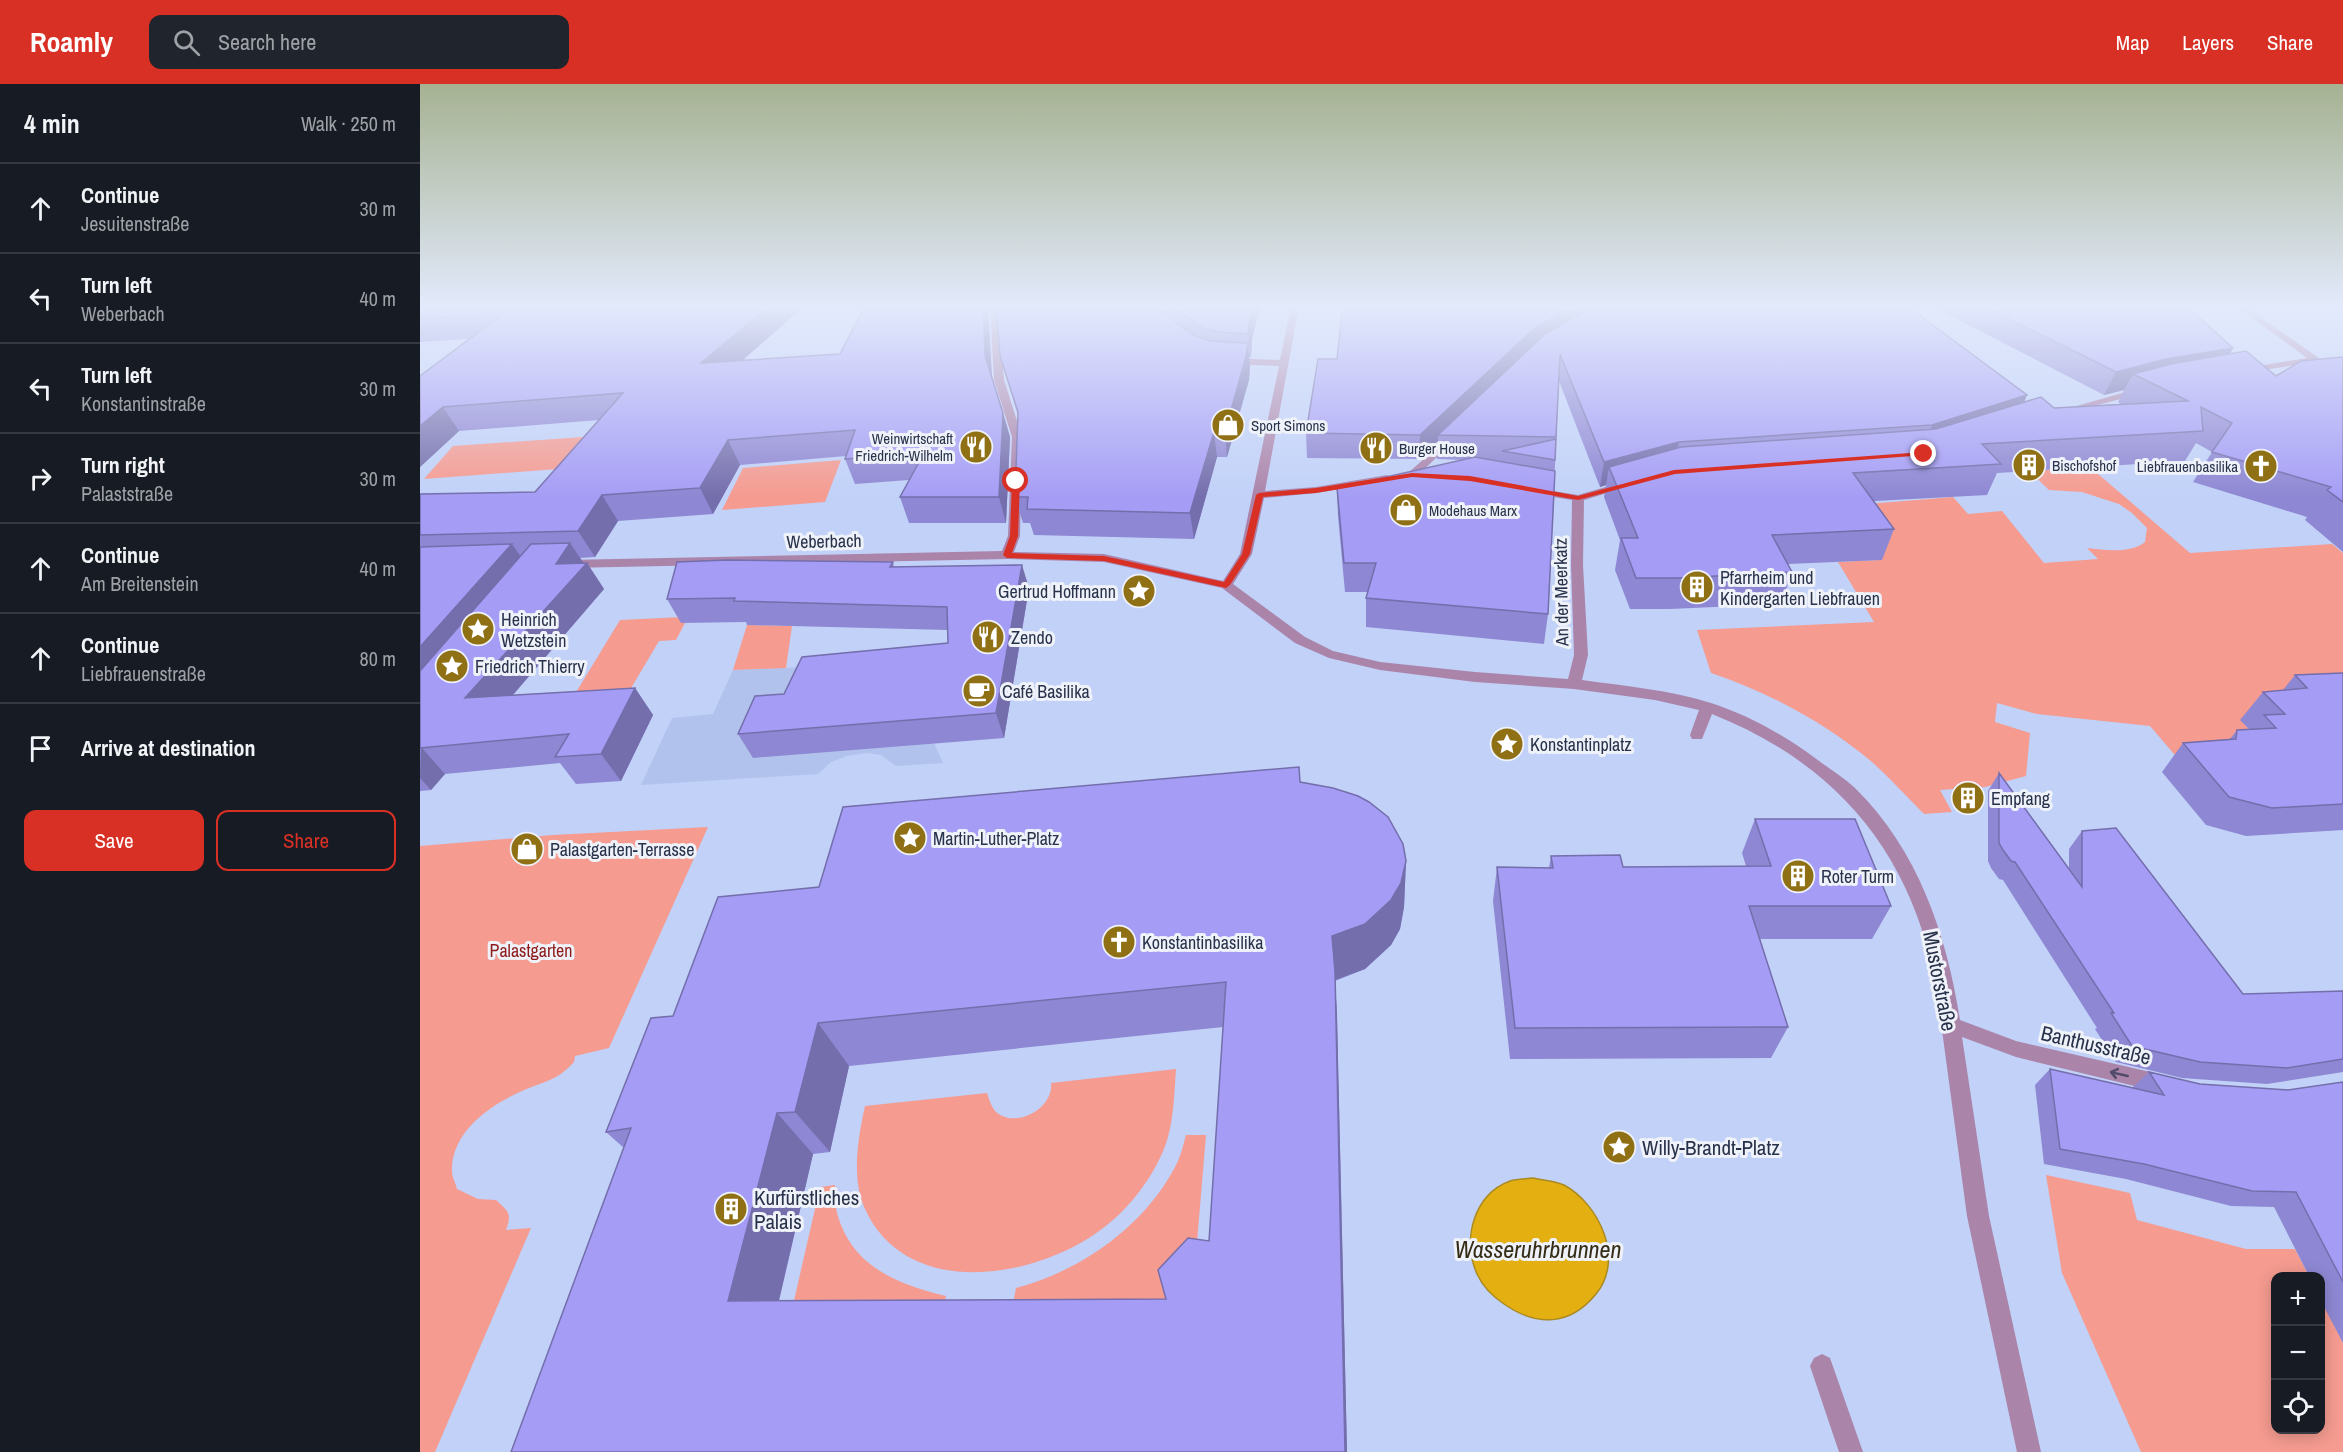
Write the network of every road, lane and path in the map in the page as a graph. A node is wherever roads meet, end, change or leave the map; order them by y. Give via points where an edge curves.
1 (998, 370) edge
2 (1283, 370) edge
3 (2253, 370) edge
4 (2233, 373) edge
5 (2154, 387) edge
6 (2056, 414) edge
7 (1461, 428) edge
8 (1412, 475) junction
9 (1434, 476) edge
10 (1640, 481) edge
11 (1524, 489) edge
12 (1259, 495) junction
13 (1578, 498) junction
14 (1007, 555) junction
15 (556, 564) edge
16 (1226, 585) junction
17 (1574, 684) junction
18 (1707, 707) junction
19 (1697, 735) dead end
20 (1949, 1024) junction
21 (2182, 1089) edge
22 (1822, 1366) dead end
23 (1851, 1452) edge
24 (2029, 1452) edge

1 - 14 street via 1017,437 1014,536
2 - 12 street
3 - 4 street
5 - 6 street
7 - 8 street
8 - 9 street
8 - 12 street
10 - 13 street
11 - 13 street
12 - 16 street via 1246,554
13 - 17 street, An der Meerkatz via 1581,655
14 - 15 street, Weberbach
14 - 16 street, Weberbach via 1104,558
16 - 17 street via 1300,640 1329,654 1402,669
17 - 18 street, Mustorstraße
18 - 19 street
18 - 20 street, Mustorstraße via 1745,722 1795,751 1849,792 1886,837 1914,885 1934,937 1945,982
21 -> 20 street, Banthusstraße via 2016,1049
20 - 24 street, Mustorstraße via 1978,1216
22 - 23 street

